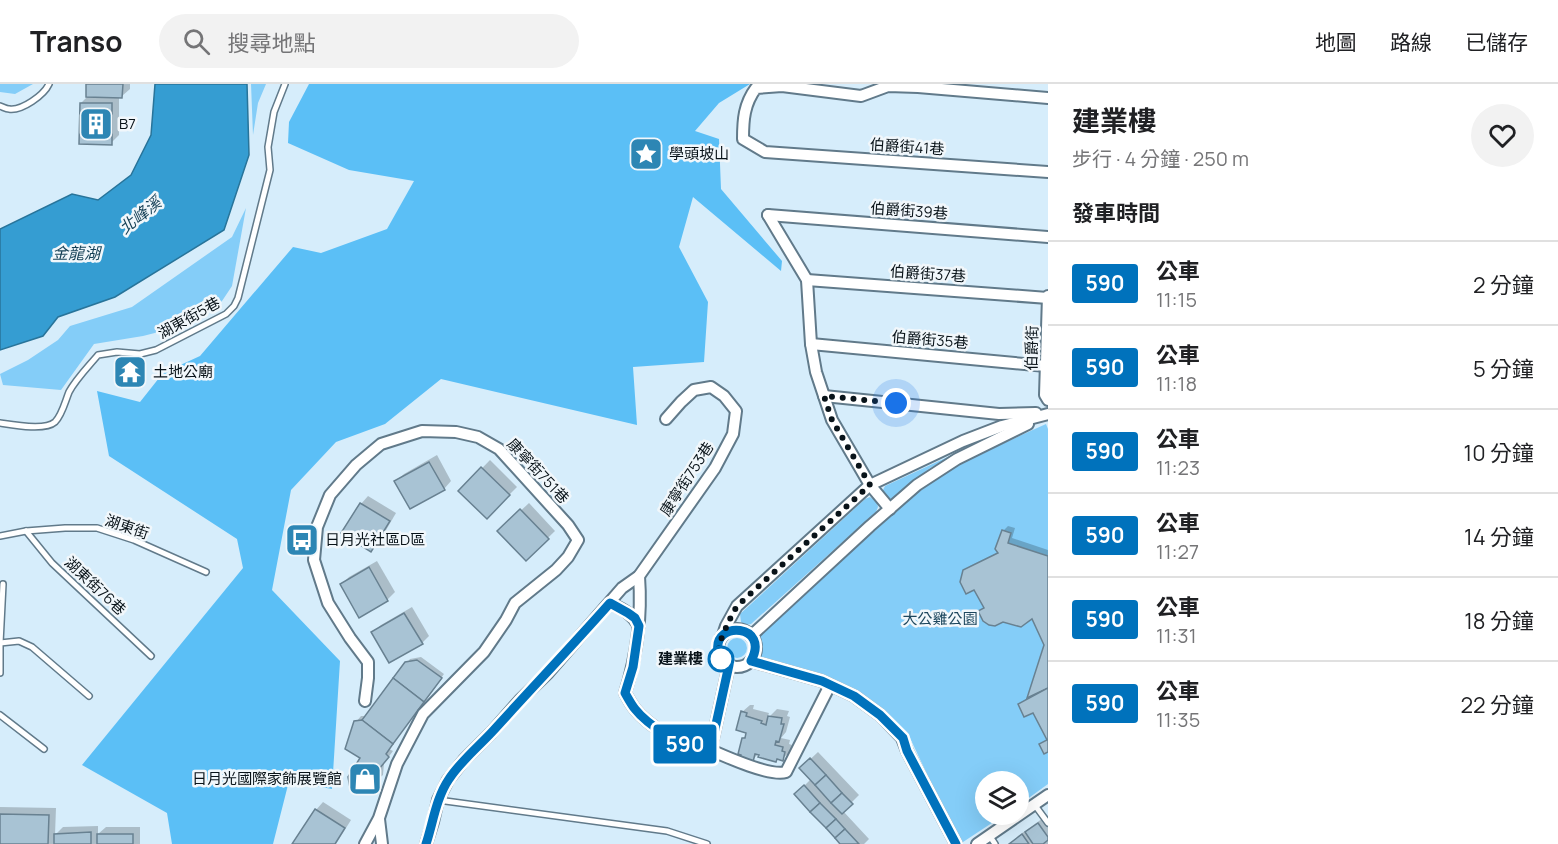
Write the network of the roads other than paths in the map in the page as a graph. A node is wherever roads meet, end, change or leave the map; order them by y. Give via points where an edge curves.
1 (49, 84) edge
2 (285, 84) edge
3 (1048, 98) edge
4 (0, 106) edge
5 (1048, 172) edge
6 (1048, 237) edge
7 (807, 280) junction
8 (1048, 297) edge
9 (811, 344) junction
10 (1046, 366) junction
11 (824, 396) junction
12 (1048, 400) edge
13 (1048, 414) edge
14 (666, 419) dead end
15 (0, 423) edge
16 (870, 485) junction
17 (890, 509) junction
18 (26, 531) junction
19 (0, 536) edge
20 (206, 572) dead end
21 (639, 576) junction
22 (3, 584) dead end
23 (610, 603) junction
24 (639, 626) junction
25 (723, 635) junction
26 (751, 636) junction
27 (0, 643) edge
28 (151, 656) dead end
29 (751, 661) junction
30 (729, 665) junction
31 (0, 673) edge
32 (830, 685) junction
33 (89, 696) dead end
34 (365, 701) dead end
35 (0, 714) edge
36 (704, 747) junction
37 (44, 749) dead end
38 (1048, 795) edge
39 (438, 800) junction
40 (1034, 804) junction
41 (379, 819) junction
42 (1048, 823) edge
43 (992, 840) edge
44 (365, 844) edge
45 (382, 844) edge
46 (426, 844) edge
47 (707, 844) edge
48 (956, 844) edge
49 (977, 844) edge

1 - 4 lane via 30,103 11,110
2 - 15 lane, 湖東街5巷 via 274,112 268,147 270,170 234,306 226,314 156,350 98,355 70,391 54,423 20,427
3 - 5 street, 伯爵街41巷 via 918,87 888,87 861,96 782,86 756,88 748,99 743,121 743,140 765,152
6 - 7 street, 伯爵街39巷 via 768,215
7 - 8 street, 伯爵街37巷
7 - 9 street
8 - 10 street, 伯爵街
9 - 10 street, 伯爵街35巷
9 - 11 street
10 - 12 street, 伯爵街
11 - 13 street via 999,414
11 - 16 street via 832,420
13 - 16 street via 963,441
13 - 17 street via 957,459 917,485
14 - 21 street, 康寧街753巷 via 694,390 711,387 736,411 733,434 715,468
16 - 17 street
16 - 25 street via 737,606
17 - 26 street
18 - 19 lane, 湖東街
18 - 20 lane, 湖東街 via 97,528
18 - 28 lane, 湖東街76巷 via 52,563
21 - 23 street via 626,584
21 - 24 street
22 - 27 lane
23 - 24 street via 635,618
23 - 39 street via 464,760
24 - 36 street via 625,693 650,724 693,747
25 - 26 street via 740,629
25 - 30 street via 718,653
26 - 29 street via 756,647
27 - 31 lane
27 - 33 lane via 19,641 32,647
29 - 30 street via 737,668
29 - 32 street
30 - 36 street via 713,738
32 - 36 street via 786,772 779,774 747,765
32 - 48 street via 854,696 903,738
34 - 41 street, 康寧街751巷 via 368,662 328,603 314,560 317,527 330,495 381,444 422,431 478,436 499,449 579,540 556,570 515,603 484,652 423,714 397,764
35 - 37 lane
38 - 40 street
39 - 46 street
39 - 47 lane via 667,831
40 - 42 lane
40 - 43 street
41 - 44 street, 康寧街751巷
41 - 45 street, 康寧街751巷
43 - 49 street

